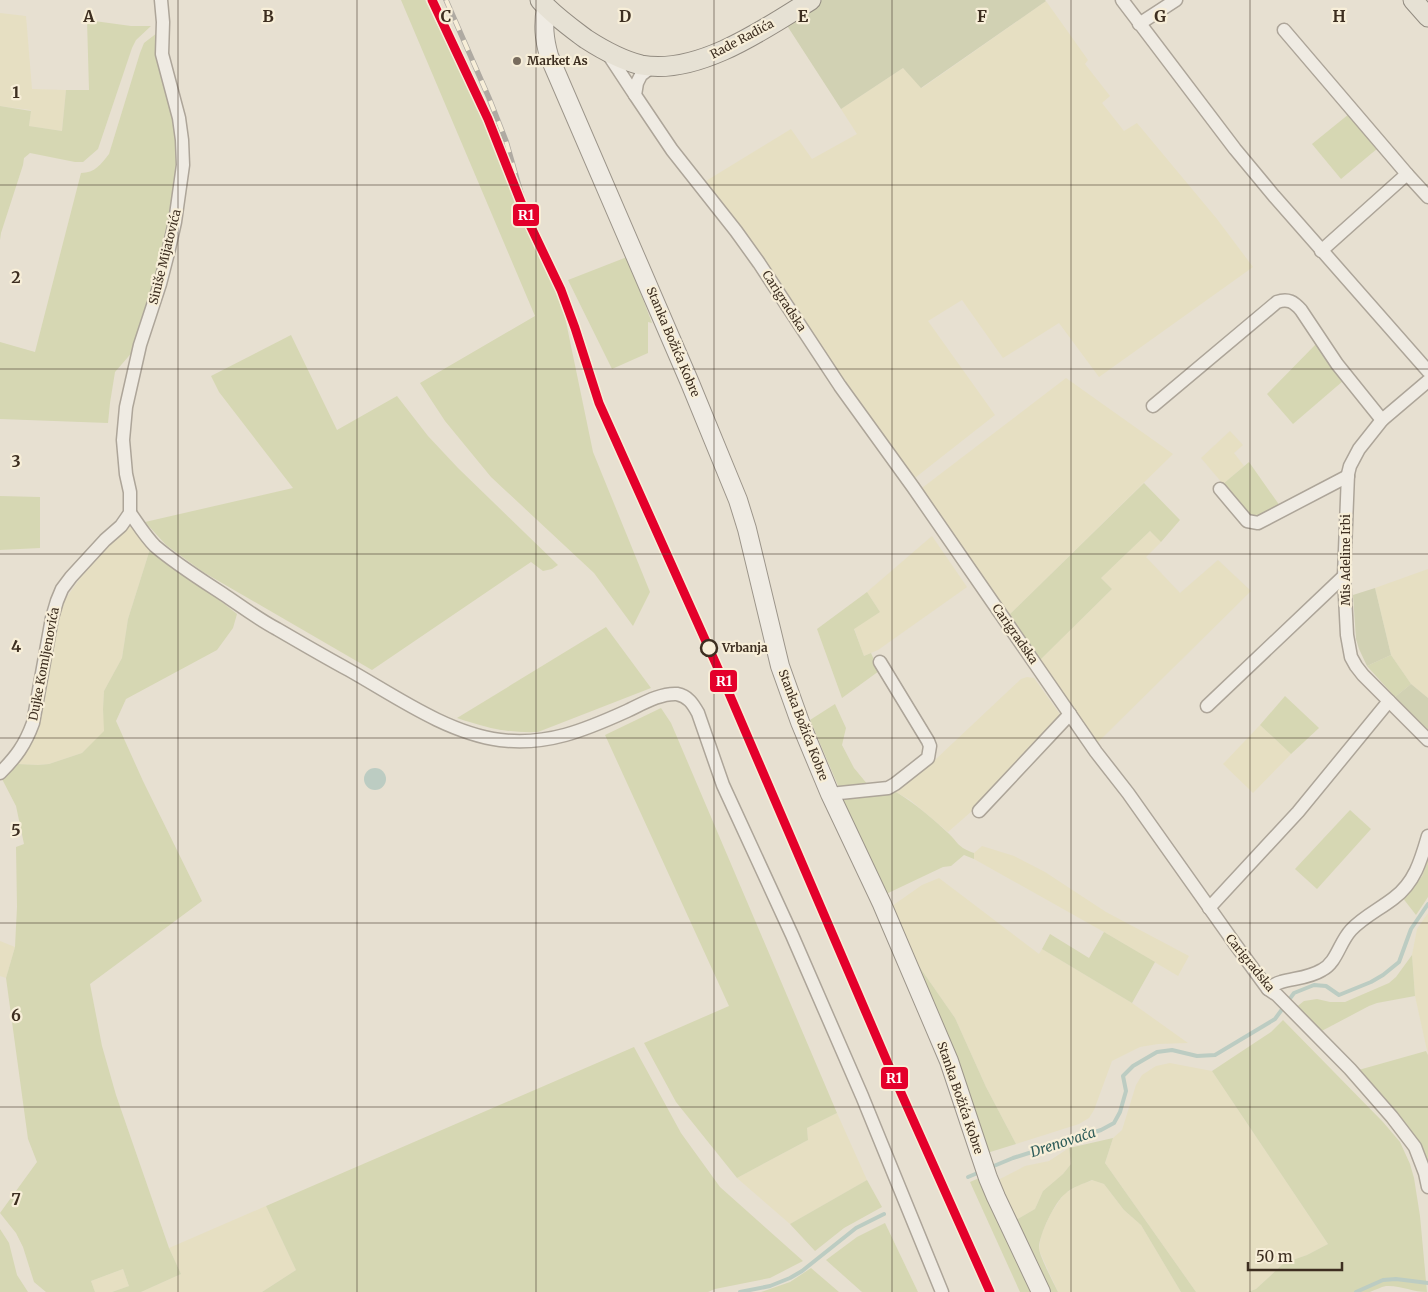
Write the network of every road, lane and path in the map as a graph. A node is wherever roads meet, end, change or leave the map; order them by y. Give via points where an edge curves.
1 (161, 0) edge
2 (811, 0) edge
3 (1122, 0) edge
4 (1176, 0) edge
5 (1413, 0) edge
6 (543, 4) edge
7 (1428, 17) edge
8 (1139, 24) junction
9 (1284, 30) dead end
10 (576, 31) junction
11 (546, 43) junction
12 (606, 52) junction
13 (653, 66) junction
14 (636, 95) junction
15 (1407, 174) junction
16 (1428, 197) edge
17 (1321, 250) junction
18 (1428, 371) edge
19 (1428, 381) edge
20 (1153, 406) dead end
21 (1382, 420) junction
22 (1348, 476) junction
23 (1220, 489) dead end
24 (130, 512) junction
25 (1344, 576) junction
26 (880, 662) dead end
27 (1389, 701) junction
28 (1207, 706) dead end
29 (1070, 714) junction
30 (1428, 740) edge
31 (0, 773) edge
32 (830, 794) junction
33 (979, 812) dead end
34 (1428, 836) edge
35 (1209, 908) junction
36 (1272, 992) junction
37 (1428, 1187) edge
38 (942, 1292) edge
39 (1041, 1292) edge

1 - 24 street, Siniše Mijatovića via 162,54 179,118 183,165 168,253 140,345 126,407 123,440
2 - 13 main road, Rade Radića via 744,40 706,58 685,64
3 - 8 street
4 - 8 street
5 - 7 main road
6 - 10 main road, Rade Radića
6 - 11 street, Stanka Božića Kobre
8 - 17 street via 1246,162
9 - 15 street
10 - 11 street via 556,32
10 - 12 main road, Rade Radića
11 - 32 street, Stanka Božića Kobre via 738,500 780,666
12 - 13 main road, Rade Radića
12 - 14 street, Carigradska
13 - 14 street via 636,83
14 - 29 street, Carigradska via 672,150 759,263 840,386
15 - 16 street
15 - 17 street
17 - 18 street
19 - 21 street, Mis Adeline Irbi
20 - 21 street via 1277,302 1288,300 1296,304 1337,364
21 - 22 street, Mis Adeline Irbi via 1359,450
22 - 23 street via 1258,523 1246,521
22 - 25 street, Mis Adeline Irbi
24 - 31 street, Dujke Komljenovića via 62,590 52,618 28,738 14,760
24 - 38 street via 147,537 164,553 275,628 416,708 476,735 518,742 537,741 588,728 662,696 679,694 686,697 698,713 723,786 858,1087
25 - 27 street, Mis Adeline Irbi via 1351,657 1363,675
25 - 28 street
26 - 32 street via 928,741 928,758 888,788
27 - 30 street, Mis Adeline Irbi
27 - 35 street via 1298,812
29 - 33 street
29 - 35 street, Carigradska
32 - 39 street, Stanka Božića Kobre via 882,904 949,1061 985,1170
34 - 36 street via 1410,882 1395,898 1350,931 1330,964 1309,977 1282,982
35 - 36 street, Carigradska
36 - 37 street, Carigradska via 1350,1069 1392,1117 1415,1147

